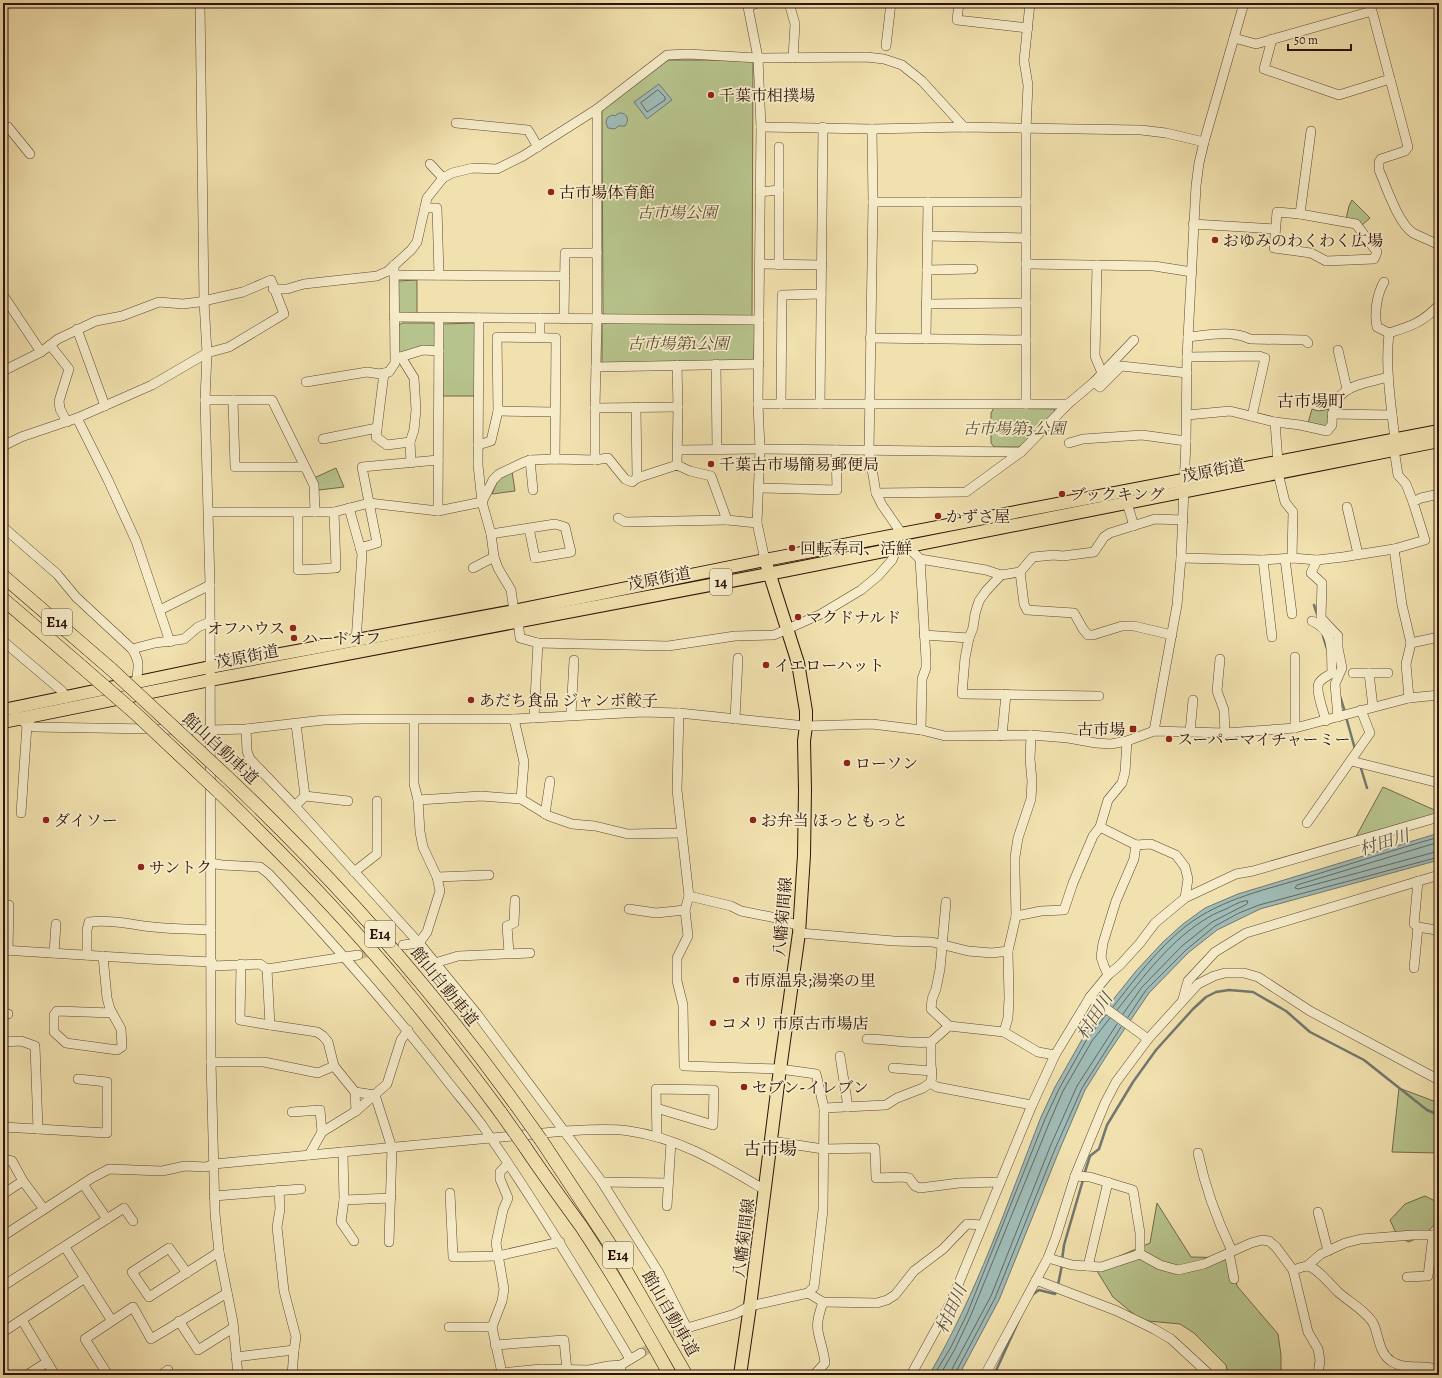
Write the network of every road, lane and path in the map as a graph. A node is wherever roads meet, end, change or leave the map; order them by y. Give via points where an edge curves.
1 (10, 3) edge
2 (200, 3) edge
3 (758, 3) edge
4 (789, 3) edge
5 (891, 3) edge
6 (959, 3) edge
7 (1030, 3) edge
8 (1244, 3) edge
9 (3, 6) edge
10 (1028, 28) junction
11 (1234, 38) junction
12 (1272, 39) junction
13 (886, 46) dead end
14 (758, 58) junction
15 (793, 58) junction
16 (1390, 79) junction
17 (597, 109) junction
18 (456, 123) dead end
19 (8, 127) dead end
20 (761, 127) junction
21 (823, 127) junction
22 (964, 127) junction
23 (872, 129) junction
24 (1026, 129) junction
25 (1311, 131) dead end
26 (1204, 142) junction
27 (538, 147) junction
28 (779, 147) dead end
29 (30, 154) dead end
30 (430, 164) dead end
31 (443, 178) junction
32 (779, 190) junction
33 (760, 192) junction
34 (873, 202) junction
35 (928, 202) junction
36 (1026, 202) junction
37 (425, 208) junction
38 (1300, 214) junction
39 (1193, 224) junction
40 (1275, 229) junction
41 (928, 236) junction
42 (1026, 238) junction
43 (1439, 245) edge
44 (597, 253) junction
45 (760, 264) junction
46 (1026, 264) junction
47 (394, 265) junction
48 (779, 265) junction
49 (1097, 265) junction
50 (822, 266) junction
51 (973, 269) dead end
52 (927, 270) junction
53 (1192, 272) junction
54 (394, 275) junction
55 (439, 275) junction
56 (565, 276) junction
57 (1384, 282) dead end
58 (273, 289) junction
59 (821, 294) junction
60 (3, 295) edge
61 (204, 301) junction
62 (1026, 303) junction
63 (926, 304) junction
64 (1439, 305) edge
65 (394, 317) junction
66 (439, 318) junction
67 (479, 318) junction
68 (540, 318) junction
69 (564, 319) junction
70 (597, 319) junction
71 (759, 320) junction
72 (77, 329) junction
73 (1389, 333) junction
74 (1188, 337) junction
75 (540, 338) junction
76 (870, 338) junction
77 (926, 339) junction
78 (1026, 340) junction
79 (1134, 340) dead end
80 (1308, 343) dead end
81 (50, 345) junction
82 (1338, 350) dead end
83 (439, 351) junction
84 (41, 352) junction
85 (207, 353) junction
86 (398, 357) junction
87 (1187, 357) junction
88 (716, 364) junction
89 (759, 364) junction
90 (677, 365) junction
91 (596, 367) junction
92 (3, 371) edge
93 (384, 373) junction
94 (1102, 373) junction
95 (1186, 373) junction
96 (1388, 377) junction
97 (306, 382) dead end
98 (1094, 382) junction
99 (1347, 389) junction
100 (205, 400) junction
101 (233, 400) junction
102 (758, 404) junction
103 (780, 404) junction
104 (820, 404) junction
105 (870, 404) junction
106 (1026, 404) junction
107 (1068, 404) junction
108 (105, 406) junction
109 (636, 407) junction
110 (678, 407) junction
111 (595, 408) junction
112 (498, 411) junction
113 (555, 412) junction
114 (1332, 414) junction
115 (1187, 415) junction
116 (1252, 416) junction
117 (1392, 416) junction
118 (77, 418) junction
119 (67, 422) junction
120 (1276, 422) junction
121 (377, 428) junction
122 (1439, 431) edge
123 (323, 439) dead end
124 (1186, 441) junction
125 (1439, 441) edge
126 (410, 442) junction
127 (1069, 443) dead end
128 (1394, 444) junction
129 (478, 445) junction
130 (3, 446) edge
131 (717, 449) junction
132 (760, 449) junction
133 (678, 450) junction
134 (836, 450) junction
135 (869, 451) junction
136 (1021, 452) junction
137 (555, 459) junction
138 (438, 460) junction
139 (530, 460) junction
140 (595, 460) junction
141 (411, 463) junction
142 (677, 465) junction
143 (304, 467) junction
144 (1278, 468) junction
145 (637, 478) junction
146 (1185, 486) junction
147 (758, 488) junction
148 (533, 490) dead end
149 (876, 493) junction
150 (1439, 494) edge
151 (482, 502) junction
152 (1413, 502) junction
153 (369, 503) junction
154 (1127, 503) junction
155 (1347, 507) dead end
156 (349, 508) junction
157 (438, 511) junction
158 (209, 512) junction
159 (315, 512) junction
160 (334, 512) junction
161 (298, 513) junction
162 (618, 518) dead end
163 (727, 520) junction
164 (1183, 520) junction
165 (757, 523) junction
166 (1134, 526) junction
167 (3, 527) edge
168 (529, 528) junction
169 (491, 534) junction
170 (902, 534) junction
171 (902, 547) junction
172 (360, 548) junction
173 (1394, 548) junction
174 (1358, 554) junction
175 (494, 557) junction
176 (1181, 558) junction
177 (1288, 558) junction
178 (920, 559) junction
179 (765, 560) junction
180 (1263, 560) junction
181 (1317, 560) junction
182 (473, 568) dead end
183 (1020, 572) junction
184 (768, 574) junction
185 (1001, 575) junction
186 (3, 576) edge
187 (210, 584) junction
188 (3, 599) edge
189 (160, 610) junction
190 (1292, 614) dead end
191 (516, 616) junction
192 (1312, 621) dead end
193 (210, 622) junction
194 (787, 629) junction
195 (924, 635) junction
196 (1172, 635) junction
197 (1272, 637) dead end
198 (1439, 637) edge
199 (969, 638) junction
200 (3, 641) edge
201 (356, 641) junction
202 (170, 642) junction
203 (538, 642) junction
204 (1410, 643) junction
205 (132, 649) junction
206 (1295, 657) dead end
207 (738, 658) dead end
208 (1220, 659) dead end
209 (574, 660) dead end
210 (210, 667) junction
211 (1353, 673) dead end
212 (1369, 673) junction
213 (1388, 673) dead end
214 (210, 680) junction
215 (136, 683) junction
216 (1006, 694) junction
217 (1439, 695) edge
218 (1099, 696) dead end
219 (66, 698) junction
220 (1409, 698) junction
221 (1193, 700) dead end
222 (1373, 707) junction
223 (6, 710) edge
224 (1361, 710) junction
225 (678, 713) junction
226 (571, 715) junction
227 (1338, 717) junction
228 (534, 718) junction
229 (514, 719) junction
230 (735, 719) junction
231 (414, 720) junction
232 (1326, 721) junction
233 (3, 722) edge
234 (23, 722) junction
235 (296, 724) junction
236 (806, 726) junction
237 (1295, 728) junction
238 (246, 729) junction
239 (210, 730) junction
240 (921, 730) junction
241 (1154, 731) junction
242 (1190, 732) junction
243 (1225, 733) junction
244 (1031, 735) junction
245 (1002, 736) junction
246 (1127, 742) junction
247 (1350, 761) junction
248 (550, 781) dead end
249 (1439, 783) edge
250 (304, 796) junction
251 (521, 799) junction
252 (418, 800) junction
253 (348, 801) dead end
254 (377, 801) dead end
255 (295, 806) junction
256 (21, 813) dead end
257 (545, 814) junction
258 (1439, 817) edge
259 (1307, 823) dead end
260 (1100, 827) junction
261 (681, 833) junction
262 (1136, 844) junction
263 (211, 863) junction
264 (354, 872) junction
265 (488, 875) dead end
266 (1439, 875) edge
267 (437, 877) junction
268 (1418, 881) junction
269 (689, 896) junction
270 (1185, 898) junction
271 (515, 900) dead end
272 (946, 902) dead end
273 (3, 905) edge
274 (629, 909) dead end
275 (685, 910) junction
276 (1016, 916) junction
277 (56, 924) dead end
278 (1418, 927) junction
279 (799, 929) junction
280 (211, 930) junction
281 (1436, 930) dead end
282 (419, 943) junction
283 (403, 945) tunnel mouth
284 (942, 945) junction
285 (6, 950) edge
286 (1008, 951) junction
287 (54, 953) junction
288 (510, 953) junction
289 (530, 953) dead end
290 (87, 955) junction
291 (358, 955) tunnel mouth
292 (103, 956) junction
293 (345, 956) junction
294 (435, 963) junction
295 (212, 964) junction
296 (241, 964) junction
297 (1414, 968) dead end
298 (267, 969) junction
299 (1108, 975) junction
300 (1090, 997) junction
301 (1182, 1000) junction
302 (112, 1013) junction
303 (270, 1025) junction
304 (949, 1026) junction
305 (408, 1030) junction
306 (1004, 1032) junction
307 (867, 1039) dead end
308 (1148, 1040) junction
309 (3, 1042) edge
310 (930, 1042) junction
311 (1055, 1055) junction
312 (840, 1056) dead end
313 (211, 1062) junction
314 (334, 1066) junction
315 (893, 1068) dead end
316 (780, 1069) junction
317 (932, 1071) junction
318 (78, 1079) dead end
319 (1439, 1080) edge
320 (930, 1083) junction
321 (354, 1092) junction
322 (374, 1095) junction
323 (1032, 1105) junction
324 (848, 1107) junction
325 (656, 1108) junction
326 (824, 1108) junction
327 (356, 1111) junction
328 (292, 1112) dead end
329 (3, 1127) edge
330 (38, 1129) junction
331 (565, 1131) junction
332 (322, 1132) junction
333 (657, 1137) junction
334 (491, 1139) junction
335 (771, 1141) junction
336 (671, 1142) junction
337 (392, 1148) junction
338 (824, 1149) junction
339 (343, 1152) junction
340 (1198, 1153) dead end
341 (309, 1155) junction
342 (3, 1159) edge
343 (214, 1164) junction
344 (508, 1164) junction
345 (1075, 1176) junction
346 (23, 1181) junction
347 (602, 1182) junction
348 (1000, 1182) junction
349 (1108, 1182) junction
350 (83, 1184) junction
351 (668, 1184) junction
352 (300, 1189) dead end
353 (279, 1190) junction
354 (765, 1190) junction
355 (450, 1193) dead end
356 (3, 1194) edge
357 (214, 1196) junction
358 (391, 1198) junction
359 (344, 1200) junction
360 (667, 1206) dead end
361 (44, 1209) junction
362 (1318, 1212) dead end
363 (107, 1219) junction
364 (133, 1220) dead end
365 (982, 1225) junction
366 (1436, 1235) edge
367 (3, 1236) edge
368 (354, 1241) dead end
369 (389, 1242) dead end
370 (560, 1242) junction
371 (65, 1247) junction
372 (1328, 1251) junction
373 (219, 1252) junction
374 (1231, 1252) junction
375 (1140, 1254) junction
376 (498, 1256) junction
377 (1048, 1258) junction
378 (1088, 1266) junction
379 (1307, 1266) junction
380 (1293, 1270) junction
381 (186, 1273) junction
382 (1407, 1277) dead end
383 (84, 1278) junction
384 (1234, 1279) dead end
385 (1036, 1280) junction
386 (3, 1286) edge
387 (227, 1293) junction
388 (808, 1293) junction
389 (822, 1302) junction
390 (750, 1306) junction
391 (22, 1320) junction
392 (112, 1321) junction
393 (179, 1321) junction
394 (492, 1327) junction
395 (233, 1328) junction
396 (449, 1328) dead end
397 (687, 1328) junction
398 (3, 1332) edge
399 (678, 1332) tunnel mouth
400 (495, 1345) junction
401 (294, 1350) junction
402 (641, 1353) tunnel mouth
403 (236, 1357) junction
404 (630, 1359) junction
405 (47, 1362) junction
406 (621, 1365) junction
407 (1439, 1370) edge
408 (567, 1371) junction
409 (498, 1374) edge
410 (27, 1375) edge
411 (55, 1375) edge
412 (108, 1375) edge
413 (238, 1375) edge
414 (292, 1375) edge
415 (620, 1375) edge
416 (670, 1375) edge
417 (686, 1375) edge
418 (740, 1375) edge
419 (814, 1375) edge
420 (911, 1375) edge
421 (985, 1375) edge
422 (1210, 1375) edge
423 (1318, 1375) edge

1 - 9 street
2 - 61 street
3 - 14 street via 748,7
4 - 15 street via 795,24
5 - 13 street
6 - 10 street via 957,20
7 - 10 street
8 - 11 street
10 - 24 street via 1024,61 1028,85
11 - 12 street via 1256,44
11 - 26 street
12 - 16 street via 1264,69 1339,95
12 - 16 street via 1372,10
14 - 15 street
14 - 17 street via 667,55
14 - 20 street
15 - 22 street via 866,56 902,65 922,81
16 - 43 street via 1408,147 1405,151 1381,159 1378,162 1379,170 1406,226
17 - 27 street
17 - 44 street
18 - 27 street via 528,130
19 - 29 street
20 - 21 street
20 - 33 street
21 - 23 street
21 - 50 street
22 - 23 street
22 - 24 street
23 - 34 street
24 - 26 street via 1141,130
24 - 36 street
25 - 38 street
26 - 39 street via 1199,163
27 - 31 street via 497,169 472,168
28 - 32 street
30 - 31 street
31 - 37 street via 431,191
32 - 33 street
32 - 48 street
33 - 45 street
34 - 35 street
34 - 76 street
35 - 36 street
35 - 41 street
36 - 42 street
37 - 47 street via 417,242
37 - 55 street via 437,208
38 - 40 street via 1277,212
38 - 40 street via 1356,224 1377,252 1374,259 1326,261 1311,253 1274,248
39 - 40 street
39 - 53 street
41 - 42 street
41 - 52 street
42 - 46 street
44 - 56 street via 565,253
44 - 70 street
45 - 48 street
45 - 71 street
46 - 49 street
46 - 62 street
47 - 54 street
47 - 58 street via 377,276
48 - 50 street
49 - 53 street via 1154,266
49 - 94 street via 1095,356
50 - 59 street
51 - 52 street
52 - 63 street
53 - 74 street
54 - 55 street
54 - 65 street
55 - 56 street
56 - 69 street
57 - 73 street via 1380,289 1376,318 1377,327
58 - 61 street via 271,280 243,292
58 - 85 street via 284,314 228,347
59 - 103 street via 782,295
59 - 104 street
60 - 84 street
61 - 72 street via 183,304 159,302
61 - 85 street
62 - 63 street
62 - 78 street
63 - 77 street
64 - 73 street via 1428,316 1413,325
65 - 66 street
65 - 86 street
66 - 67 street
66 - 83 street
67 - 68 street
67 - 129 street
68 - 69 street
68 - 75 street
69 - 70 street
70 - 71 street
70 - 91 street
71 - 89 street
72 - 81 street
72 - 108 street
73 - 96 street
74 - 80 street via 1223,334 1245,336 1250,339 1305,340
74 - 87 street
75 - 112 street via 497,337
75 - 113 street via 556,338
76 - 77 street
76 - 105 street
77 - 78 street
78 - 106 street
79 - 94 street
81 - 84 street
81 - 119 street via 69,369 59,401
82 - 99 street
83 - 86 street via 423,350
83 - 138 street
84 - 92 street
85 - 100 street
85 - 108 street via 152,385
86 - 93 street via 389,372
86 - 126 street via 414,378 416,410
87 - 95 street
87 - 116 street via 1265,358
88 - 89 street
88 - 90 street
88 - 131 street
89 - 102 street
90 - 91 street
90 - 110 street
91 - 111 street
93 - 97 street via 367,372
93 - 121 street
94 - 98 street
95 - 98 street via 1121,366 1100,387
95 - 115 street
96 - 99 street
96 - 117 street
98 - 107 street
99 - 114 street via 1338,397
100 - 101 street
100 - 158 street
101 - 143 street via 272,400
101 - 143 street via 235,467
102 - 103 street
102 - 132 street
103 - 104 street
104 - 105 street
105 - 106 street
105 - 135 street
106 - 107 street
107 - 136 street
108 - 118 street
109 - 110 street
109 - 111 street
109 - 145 street
110 - 133 street
111 - 140 street
112 - 113 street
112 - 129 street via 491,441
113 - 137 street
114 - 117 street
114 - 120 street via 1332,425 1327,431
115 - 116 street via 1230,411
115 - 124 street
116 - 120 street
117 - 128 street
118 - 119 street
118 - 189 street via 136,541
119 - 130 street via 21,437
120 - 144 street
121 - 123 street
121 - 126 street via 376,436 387,445
122 - 128 main road, 茂原街道 / 14
124 - 127 street via 1142,434 1083,439
124 - 146 street
125 - 128 main road, 茂原街道 / 14
126 - 141 street
128 - 144 main road, 茂原街道 / 14
128 - 152 street via 1398,475 1406,484
129 - 151 street
131 - 132 street
131 - 133 street
132 - 134 street
132 - 147 street
133 - 142 street
134 - 135 street
134 - 147 street via 837,490
135 - 136 street
135 - 149 street
136 - 149 street via 966,492
137 - 139 street
137 - 140 street
138 - 141 street
138 - 157 street
139 - 148 street
139 - 151 street via 499,474 493,480
140 - 145 street via 608,458 625,479 632,482
141 - 153 street via 362,468
142 - 145 street
142 - 163 street via 711,476
143 - 159 street via 314,485
144 - 146 main road, 茂原街道 / 14
144 - 177 street via 1285,502 1293,512
146 - 154 main road, 茂原街道 / 14
146 - 164 street
146 - 170 main road, 茂原街道 / 14
147 - 165 street
149 - 170 street
150 - 152 street
151 - 157 street
151 - 169 street
152 - 173 street via 1425,540
153 - 156 street
153 - 157 street
153 - 172 street via 377,543
154 - 166 street
154 - 171 main road, 茂原街道 / 14
155 - 174 street
156 - 160 street
156 - 172 street
158 - 161 street
158 - 187 street
159 - 160 street
159 - 161 street
160 - 161 street via 336,568 298,570
162 - 163 street via 625,522
163 - 165 street
164 - 166 street via 1155,519
164 - 176 street
165 - 179 street
166 - 183 street via 1110,532 1094,552 1033,557
167 - 205 street via 57,574 76,596
168 - 168 street via 555,524 565,527 571,552 535,558
168 - 169 street
169 - 175 street
170 - 179 main road, 茂原街道 / 14
171 - 178 street
171 - 184 main road, 茂原街道 / 14
171 - 194 street via 878,576 861,590 822,614
172 - 201 street via 362,554
173 - 174 street
173 - 204 street
174 - 181 street
175 - 182 street
175 - 191 street via 511,590
176 - 180 street
176 - 196 street
177 - 180 street
177 - 181 street
177 - 190 street
178 - 185 street
178 - 195 street
179 - 184 main road, 八幡菊間線
179 - 191 main road, 茂原街道 / 14
180 - 197 street
181 - 227 street via 1311,573 1322,583 1321,618 1338,636 1342,668 1335,684
183 - 185 street
183 - 196 street via 1027,610 1074,613 1088,635 1122,626 1134,626
184 - 191 main road, 茂原街道 / 14
184 - 194 main road, 八幡菊間線
185 - 199 street via 980,601
186 - 417 highway, 館山自動車道 / E14, bridge via 111,669 227,777 357,908 453,1022 541,1140 617,1255
187 - 189 street
187 - 193 street
188 - 416 highway, 館山自動車道 / E14, bridge via 135,713 266,837 395,978 501,1113 580,1226 630,1304
189 - 202 street
191 - 201 main road, 茂原街道 / 14
191 - 203 street via 520,638
191 - 214 main road, 茂原街道 / 14
192 - 232 street via 1320,625 1330,638 1332,673 1318,684
193 - 202 street via 198,627 184,639
193 - 210 street
194 - 203 street via 774,635 735,636 668,646
194 - 236 main road, 八幡菊間線 via 798,663
195 - 199 street
195 - 240 street via 926,668 922,679
196 - 241 street
198 - 204 street
199 - 216 street via 962,694
200 - 219 street via 62,691
201 - 210 main road, 茂原街道 / 14
202 - 205 street
203 - 228 street
204 - 220 street via 1406,664
205 - 215 street via 138,659
206 - 237 street
207 - 230 street
208 - 243 street via 1217,691 1224,710
209 - 226 street
210 - 214 street
210 - 215 main road, 茂原街道 / 14
211 - 212 street
212 - 213 street
212 - 222 street
214 - 234 main road, 茂原街道 / 14
214 - 239 street
215 - 219 main road, 茂原街道 / 14
216 - 218 street
216 - 245 street
217 - 220 street
219 - 223 main road, 茂原街道 / 14
220 - 222 street
221 - 242 street
222 - 224 street
223 - 234 street
224 - 227 street
224 - 247 street via 1370,733
225 - 226 street
225 - 230 street
225 - 261 street via 677,790
226 - 228 street
227 - 232 street
228 - 229 street
229 - 231 street
229 - 251 street via 524,762
230 - 236 street
231 - 235 street via 324,720
231 - 252 street via 414,779
232 - 237 street
233 - 234 main road, 茂原街道 / 14
234 - 239 street via 34,727
234 - 256 street
235 - 238 street
235 - 250 street
236 - 240 street via 872,724
236 - 279 main road, 八幡菊間線 via 804,848
237 - 243 street
238 - 239 street
238 - 255 street via 250,759
239 - 263 street
240 - 245 street via 945,736
241 - 242 street
241 - 246 street
242 - 243 street
244 - 245 street
244 - 246 street via 1096,743
244 - 276 street via 1031,799 1018,838 1015,857
246 - 260 street via 1122,783 1108,800
247 - 249 street
247 - 259 street
248 - 257 street
250 - 253 street
250 - 255 street
251 - 252 street via 481,796
251 - 257 street
252 - 267 street via 423,847
254 - 264 street via 377,854
255 - 264 street
257 - 261 street via 572,824 601,827 628,834
258 - 270 street via 1236,874
260 - 262 street
260 - 276 street via 1082,858 1064,910
261 - 269 street
262 - 270 street via 1151,844 1176,854 1185,867 1188,879
262 - 299 street via 1134,859 1116,901 1103,943 1102,957
263 - 280 street
263 - 293 street via 260,866
264 - 282 street
265 - 267 street
266 - 268 street
267 - 282 street via 440,890 435,911 427,932
268 - 278 street via 1414,924
268 - 301 street via 1246,932 1215,952 1188,981
269 - 275 street
269 - 279 street via 776,918
270 - 299 street via 1155,923 1120,965
271 - 288 street via 514,923 507,926
272 - 284 street
273 - 285 street via 9,906
274 - 275 street via 656,913
275 - 316 street via 688,936 677,958 677,981 683,1005 684,1066
276 - 286 street
277 - 287 street
278 - 281 street
278 - 297 street
279 - 284 street
279 - 316 main road, 八幡菊間線
280 - 290 street via 144,926 127,922 89,922
280 - 295 street
282 - 283 street
282 - 294 street
284 - 286 street via 968,951
284 - 304 street via 931,1010
285 - 287 street
286 - 306 street via 1009,998
287 - 290 street
288 - 289 street
288 - 294 street via 458,956
290 - 292 street
291 - 293 street
292 - 295 street
292 - 302 street via 107,998
293 - 298 street
293 - 305 street
294 - 331 street via 477,1014
295 - 296 street
295 - 313 street
296 - 298 street via 260,964
296 - 303 street via 240,1020
298 - 303 street
299 - 300 street
300 - 308 street
300 - 311 street
301 - 308 street
301 - 319 street via 1198,984 1214,976 1244,973 1258,977 1310,1011
302 - 302 street via 121,1029 122,1047 117,1050 66,1042 54,1032 54,1015 57,1011
303 - 314 street via 317,1032 328,1042
304 - 306 street
304 - 310 street
305 - 322 street via 387,1084
305 - 334 street
306 - 311 street via 1038,1052
307 - 310 street
308 - 345 street via 1116,1082
309 - 330 street via 21,1041 35,1046
310 - 317 street
311 - 323 street
312 - 324 street
313 - 314 street via 264,1062 318,1073
313 - 343 street
314 - 321 street
315 - 317 street
316 - 326 street via 816,1074
316 - 335 main road, 八幡菊間線
317 - 320 street
318 - 330 street via 107,1082 107,1133
320 - 323 street via 936,1087
320 - 324 street via 886,1105
321 - 322 street
321 - 327 street
322 - 327 street
322 - 337 street
323 - 348 street
324 - 326 street
325 - 325 street via 656,1089 714,1090 713,1125
325 - 333 street
326 - 338 street
327 - 332 street
328 - 332 street via 320,1110
329 - 330 street
331 - 333 street via 629,1131
331 - 334 street
331 - 347 street
332 - 341 street
333 - 336 street
334 - 337 street
334 - 344 street
335 - 338 street
335 - 354 main road, 八幡菊間線
336 - 351 street
336 - 354 street via 710,1157
337 - 339 street
337 - 358 street
338 - 348 street via 875,1148 876,1178 909,1178 920,1188 959,1183
338 - 388 street via 823,1210 814,1287
339 - 341 street
339 - 359 street
340 - 374 street via 1203,1179
341 - 343 street
342 - 346 street via 12,1161
343 - 350 street via 162,1171 109,1169
343 - 357 street
344 - 370 street
344 - 376 street via 500,1172 500,1179 508,1198 496,1243
345 - 349 street
345 - 377 street
346 - 356 street
346 - 361 street
347 - 351 street
347 - 397 street via 659,1273
348 - 365 street
349 - 375 street via 1133,1190 1140,1233
349 - 378 street
350 - 361 street
350 - 363 street
351 - 360 street
352 - 353 street
353 - 357 street
353 - 401 street via 277,1228 284,1291 296,1337
354 - 390 main road, 八幡菊間線
355 - 376 street via 453,1257
357 - 373 street
358 - 359 street
358 - 369 street
359 - 368 street via 341,1222
361 - 367 street
362 - 372 street
363 - 364 street via 124,1208
363 - 371 street
365 - 389 street via 967,1224 943,1249 914,1271 895,1295 887,1300 877,1303
365 - 420 street via 951,1302
366 - 372 street via 1361,1239
366 - 382 street via 1428,1276
370 - 376 street
370 - 404 street
371 - 383 street
371 - 386 street
372 - 379 street
373 - 381 street
373 - 387 street
374 - 375 street via 1204,1264 1178,1270 1160,1265
374 - 380 street via 1251,1243 1269,1240
374 - 384 street
375 - 378 street via 1101,1267
376 - 394 street via 504,1289
377 - 378 street via 1072,1265
377 - 385 street
379 - 380 street
379 - 407 street via 1316,1270 1374,1324 1384,1353 1390,1360 1397,1364 1433,1367
380 - 423 street via 1308,1332 1318,1349
381 - 381 street via 149,1297 132,1272 169,1248
383 - 391 street
383 - 392 street
385 - 421 street
385 - 422 street via 1154,1329 1171,1340
387 - 393 street
387 - 395 street
388 - 389 street
388 - 390 street
389 - 419 street via 818,1330 825,1363
390 - 397 street via 735,1314
390 - 418 main road, 八幡菊間線
391 - 398 street
391 - 405 street
392 - 393 street via 133,1307 151,1339
392 - 412 street via 85,1339
393 - 395 street via 198,1350
394 - 396 street
394 - 400 street
395 - 403 street
397 - 399 street
400 - 408 street via 564,1340
400 - 409 street
401 - 403 street
401 - 414 street
402 - 404 street
403 - 413 street
404 - 406 street
405 - 410 street
405 - 411 street
406 - 408 street
406 - 415 street
408 - 409 street via 541,1369

